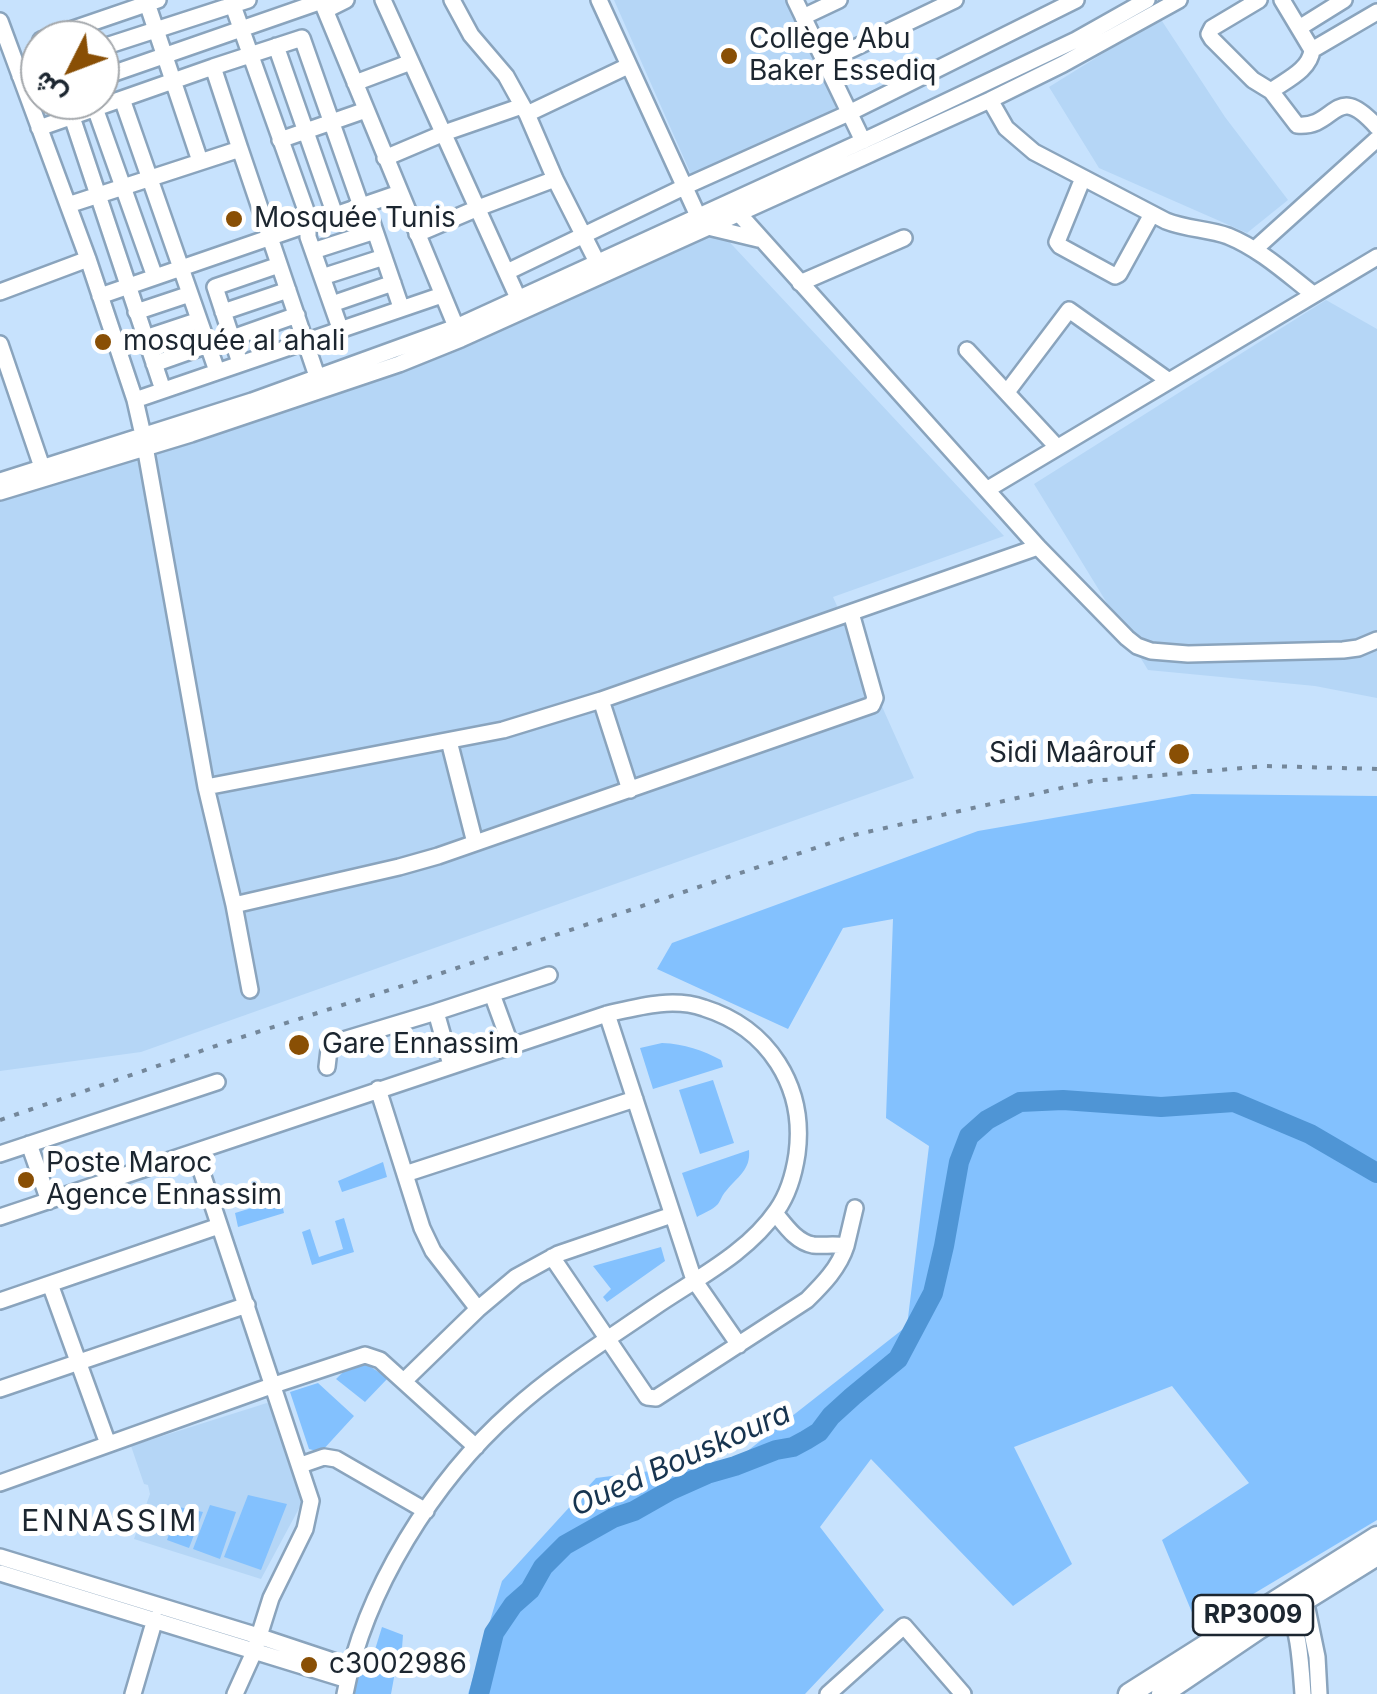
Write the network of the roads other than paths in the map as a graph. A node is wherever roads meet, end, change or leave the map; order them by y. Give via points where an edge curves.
1 (346, 0) edge
2 (383, 0) edge
3 (452, 0) edge
4 (598, 0) edge
5 (796, 0) edge
6 (840, 0) edge
7 (955, 0) edge
8 (1076, 0) edge
9 (1179, 0) edge
10 (1259, 0) edge
11 (1282, 0) edge
12 (1344, 0) edge
13 (150, 1) edge
14 (237, 2) edge
15 (323, 4) edge
16 (1146, 4) edge
17 (1318, 7) edge
18 (1377, 12) edge
19 (803, 16) junction
20 (97, 20) edge
21 (333, 27) junction
22 (1299, 28) junction
23 (2, 30) edge
24 (155, 30) junction
25 (242, 30) junction
26 (302, 38) junction
27 (120, 41) edge
28 (276, 46) junction
29 (20, 47) edge
30 (12, 50) junction
31 (1312, 50) junction
32 (251, 54) junction
33 (164, 56) junction
34 (411, 62) junction
35 (825, 62) junction
36 (628, 66) junction
37 (212, 67) junction
38 (120, 71) edge
39 (20, 76) edge
40 (172, 81) junction
41 (355, 83) junction
42 (1271, 91) junction
43 (122, 99) joint
44 (990, 100) junction
45 (366, 110) junction
46 (525, 110) junction
47 (850, 113) junction
48 (38, 120) edge
49 (61, 120) edge
50 (73, 120) edge
51 (99, 120) edge
52 (331, 122) junction
53 (1377, 127) edge
54 (39, 128) junction
55 (306, 132) junction
56 (444, 133) junction
57 (1377, 139) edge
58 (280, 140) junction
59 (863, 141) junction
60 (240, 148) junction
61 (386, 158) junction
62 (200, 161) junction
63 (149, 178) junction
64 (1083, 178) junction
65 (555, 179) junction
66 (123, 186) junction
67 (684, 187) junction
68 (399, 192) junction
69 (98, 194) junction
70 (68, 205) junction
71 (364, 205) junction
72 (733, 207) junction
73 (478, 208) junction
74 (1152, 214) junction
75 (335, 215) junction
76 (703, 221) junction
77 (308, 226) junction
78 (375, 230) junction
79 (417, 234) junction
80 (584, 236) junction
81 (269, 238) junction
82 (904, 238) dead end
83 (761, 240) junction
84 (1256, 249) junction
85 (313, 252) junction
86 (384, 257) junction
87 (1377, 257) edge
88 (88, 259) junction
89 (598, 262) junction
90 (279, 266) junction
91 (181, 269) junction
92 (507, 272) junction
93 (155, 278) junction
94 (322, 278) junction
95 (393, 283) junction
96 (800, 283) junction
97 (128, 286) junction
98 (288, 290) junction
99 (0, 292) edge
100 (190, 294) junction
101 (442, 294) junction
102 (1314, 294) junction
103 (100, 296) junction
104 (518, 298) junction
105 (332, 304) junction
106 (401, 307) junction
107 (136, 312) junction
108 (223, 312) junction
109 (296, 315) junction
110 (199, 320) junction
111 (340, 328) junction
112 (459, 333) junction
113 (145, 338) junction
114 (232, 338) junction
115 (306, 341) junction
116 (0, 344) edge
117 (208, 346) junction
118 (968, 350) dead end
119 (240, 363) junction
120 (154, 364) junction
121 (216, 371) junction
122 (1168, 381) junction
123 (320, 384) junction
124 (163, 390) junction
125 (1007, 392) junction
126 (135, 400) junction
127 (144, 442) junction
128 (1057, 448) junction
129 (42, 466) junction
130 (0, 480) edge
131 (988, 489) junction
132 (0, 492) edge
133 (1038, 547) junction
134 (851, 613) junction
135 (1377, 640) edge
136 (601, 700) junction
137 (449, 741) junction
138 (206, 787) junction
139 (630, 790) junction
140 (475, 843) junction
141 (234, 904) junction
142 (549, 976) dead end
143 (250, 990) dead end
144 (492, 994) junction
145 (436, 1012) junction
146 (607, 1014) junction
147 (511, 1046) junction
148 (452, 1065) junction
149 (327, 1067) dead end
150 (217, 1082) dead end
151 (378, 1090) junction
152 (636, 1099) junction
153 (29, 1144) junction
154 (195, 1152) junction
155 (0, 1154) edge
156 (405, 1174) junction
157 (49, 1201) junction
158 (855, 1208) dead end
159 (776, 1213) junction
160 (1, 1214) edge
161 (672, 1214) junction
162 (219, 1226) junction
163 (846, 1246) junction
164 (552, 1257) junction
165 (694, 1280) junction
166 (50, 1284) junction
167 (0, 1301) edge
168 (246, 1304) junction
169 (478, 1308) junction
170 (608, 1339) junction
171 (739, 1345) junction
172 (78, 1362) junction
173 (404, 1382) junction
174 (274, 1384) junction
175 (0, 1389) edge
176 (108, 1444) junction
177 (476, 1447) junction
178 (300, 1465) junction
179 (0, 1483) edge
180 (426, 1511) junction
181 (1377, 1537) edge
182 (1377, 1555) edge
183 (0, 1557) edge
184 (0, 1572) edge
185 (1294, 1597) junction
186 (155, 1619) junction
187 (256, 1644) junction
188 (348, 1680) edge
189 (133, 1694) edge
190 (235, 1694) edge
191 (828, 1694) edge
192 (963, 1694) edge
193 (1130, 1694) edge
194 (1162, 1694) edge
195 (1302, 1694) edge
196 (1319, 1694) edge

1 - 15 street
2 - 34 street
3 - 46 street
4 - 36 street
5 - 19 street
6 - 19 street
7 - 35 street
8 - 47 street
9 - 16 street
10 - 42 street via 1209,34
11 - 22 street
12 - 17 street
13 - 20 street
13 - 24 street
14 - 24 street
14 - 25 street
15 - 21 street
15 - 25 street
16 - 44 street via 1063,64
16 - 59 street
17 - 22 street
18 - 31 street
19 - 35 street
21 - 26 street
21 - 41 street
22 - 31 street
23 - 30 street
24 - 27 street
24 - 33 street
25 - 32 street
25 - 33 street
26 - 28 street
26 - 52 street
28 - 32 street
28 - 55 street
29 - 30 street
30 - 39 street
31 - 42 street via 1305,67
32 - 37 street
32 - 58 street
33 - 38 street
33 - 40 street
34 - 41 street
34 - 56 street
35 - 47 street
36 - 46 street
36 - 67 street
37 - 40 street
37 - 60 street
40 - 43 street
40 - 62 street
41 - 45 street
42 - 53 street via 1297,125 1347,105
43 - 63 street
44 - 64 street via 1017,140
44 - 72 street
45 - 52 street
45 - 61 street
46 - 56 street
46 - 65 street
47 - 59 street
47 - 67 street
48 - 54 street
49 - 54 street
50 - 69 street
51 - 66 street
52 - 55 street
52 - 71 street
54 - 70 street
55 - 58 street
55 - 75 street
56 - 61 street
56 - 73 street
57 - 84 street
58 - 77 street
59 - 72 street
60 - 62 street
60 - 81 street
61 - 68 street
62 - 63 street
63 - 66 street
63 - 91 street
64 - 74 street
64 - 74 street via 1057,242 1115,276
65 - 73 street
65 - 80 street
66 - 69 street
66 - 93 street
67 - 76 street
67 - 80 street
68 - 71 street
68 - 79 street
69 - 70 street
69 - 97 street
70 - 88 street
71 - 75 street
71 - 78 street
72 - 76 street
72 - 83 street
73 - 79 street
73 - 92 street
74 - 84 street
75 - 77 street
76 - 83 street
76 - 89 street
76 - 112 street
77 - 81 street
77 - 85 street
78 - 85 street
78 - 86 street
79 - 101 street
80 - 89 street
80 - 92 street
81 - 90 street
81 - 91 street
82 - 96 street
83 - 96 street
84 - 102 street
85 - 94 street
86 - 94 street
86 - 95 street
87 - 102 street
88 - 99 street
88 - 103 street
89 - 104 street
90 - 98 street
90 - 108 street via 217,286
91 - 93 street
91 - 100 street
92 - 104 street
93 - 97 street
94 - 105 street
95 - 105 street
95 - 106 street
96 - 131 street
97 - 103 street
97 - 107 street
98 - 108 street
98 - 109 street
100 - 107 street
100 - 110 street
101 - 106 street
101 - 112 street
102 - 122 street
103 - 126 street
104 - 112 street
105 - 111 street
106 - 111 street
107 - 113 street
108 - 114 street
109 - 114 street
109 - 115 street
110 - 113 street
110 - 117 street
111 - 115 street
112 - 123 street
113 - 120 street
114 - 119 street
115 - 119 street
115 - 123 street
116 - 129 street
117 - 120 street
117 - 121 street
118 - 125 street
119 - 121 street
120 - 124 street
121 - 124 street
122 - 125 street via 1069,310
122 - 128 street
123 - 127 street via 252,401
124 - 126 street
125 - 128 street
126 - 127 street
127 - 129 street
127 - 132 street
127 - 138 street
128 - 131 street
129 - 130 street
131 - 133 street
133 - 134 street
133 - 135 street via 1128,638 1151,651 1343,650
134 - 136 street
134 - 139 street via 872,705
136 - 137 street
136 - 139 street
137 - 138 street
137 - 140 street
138 - 141 street
139 - 140 street
140 - 141 street
141 - 143 street
142 - 144 street
144 - 145 street
144 - 147 street
145 - 148 street
145 - 149 street via 340,1041 329,1050
146 - 147 street
146 - 152 street
146 - 159 street via 649,1004 702,1006 771,1052 784,1070 798,1117 794,1171
147 - 148 street
148 - 151 street
150 - 153 street
151 - 154 street
151 - 156 street
152 - 156 street
152 - 161 street
153 - 155 street
153 - 157 street
154 - 157 street
154 - 162 street
156 - 169 street via 433,1251
157 - 160 street
158 - 163 street
159 - 163 street via 803,1242
159 - 165 street
161 - 164 street
161 - 165 street
162 - 166 street
162 - 168 street
163 - 171 street via 807,1300
164 - 169 street
164 - 170 street
165 - 170 street
165 - 171 street
166 - 167 street
166 - 172 street
168 - 172 street
168 - 174 street
169 - 173 street
170 - 171 street via 651,1399
170 - 177 street via 532,1393
172 - 175 street
172 - 176 street
173 - 174 street via 365,1355
173 - 177 street
174 - 176 street
174 - 178 street
176 - 179 street
177 - 180 street
178 - 180 street via 336,1459
178 - 187 street via 310,1515
180 - 188 street via 371,1610
181 - 185 main road, RP3009
182 - 185 main road, RP3009
183 - 187 street
184 - 186 street
185 - 193 main road, RP3009
185 - 194 main road, RP3009
185 - 195 street
185 - 196 street via 1317,1657
186 - 187 street
186 - 189 street
187 - 188 street
187 - 190 street
191 - 192 street via 904,1626

